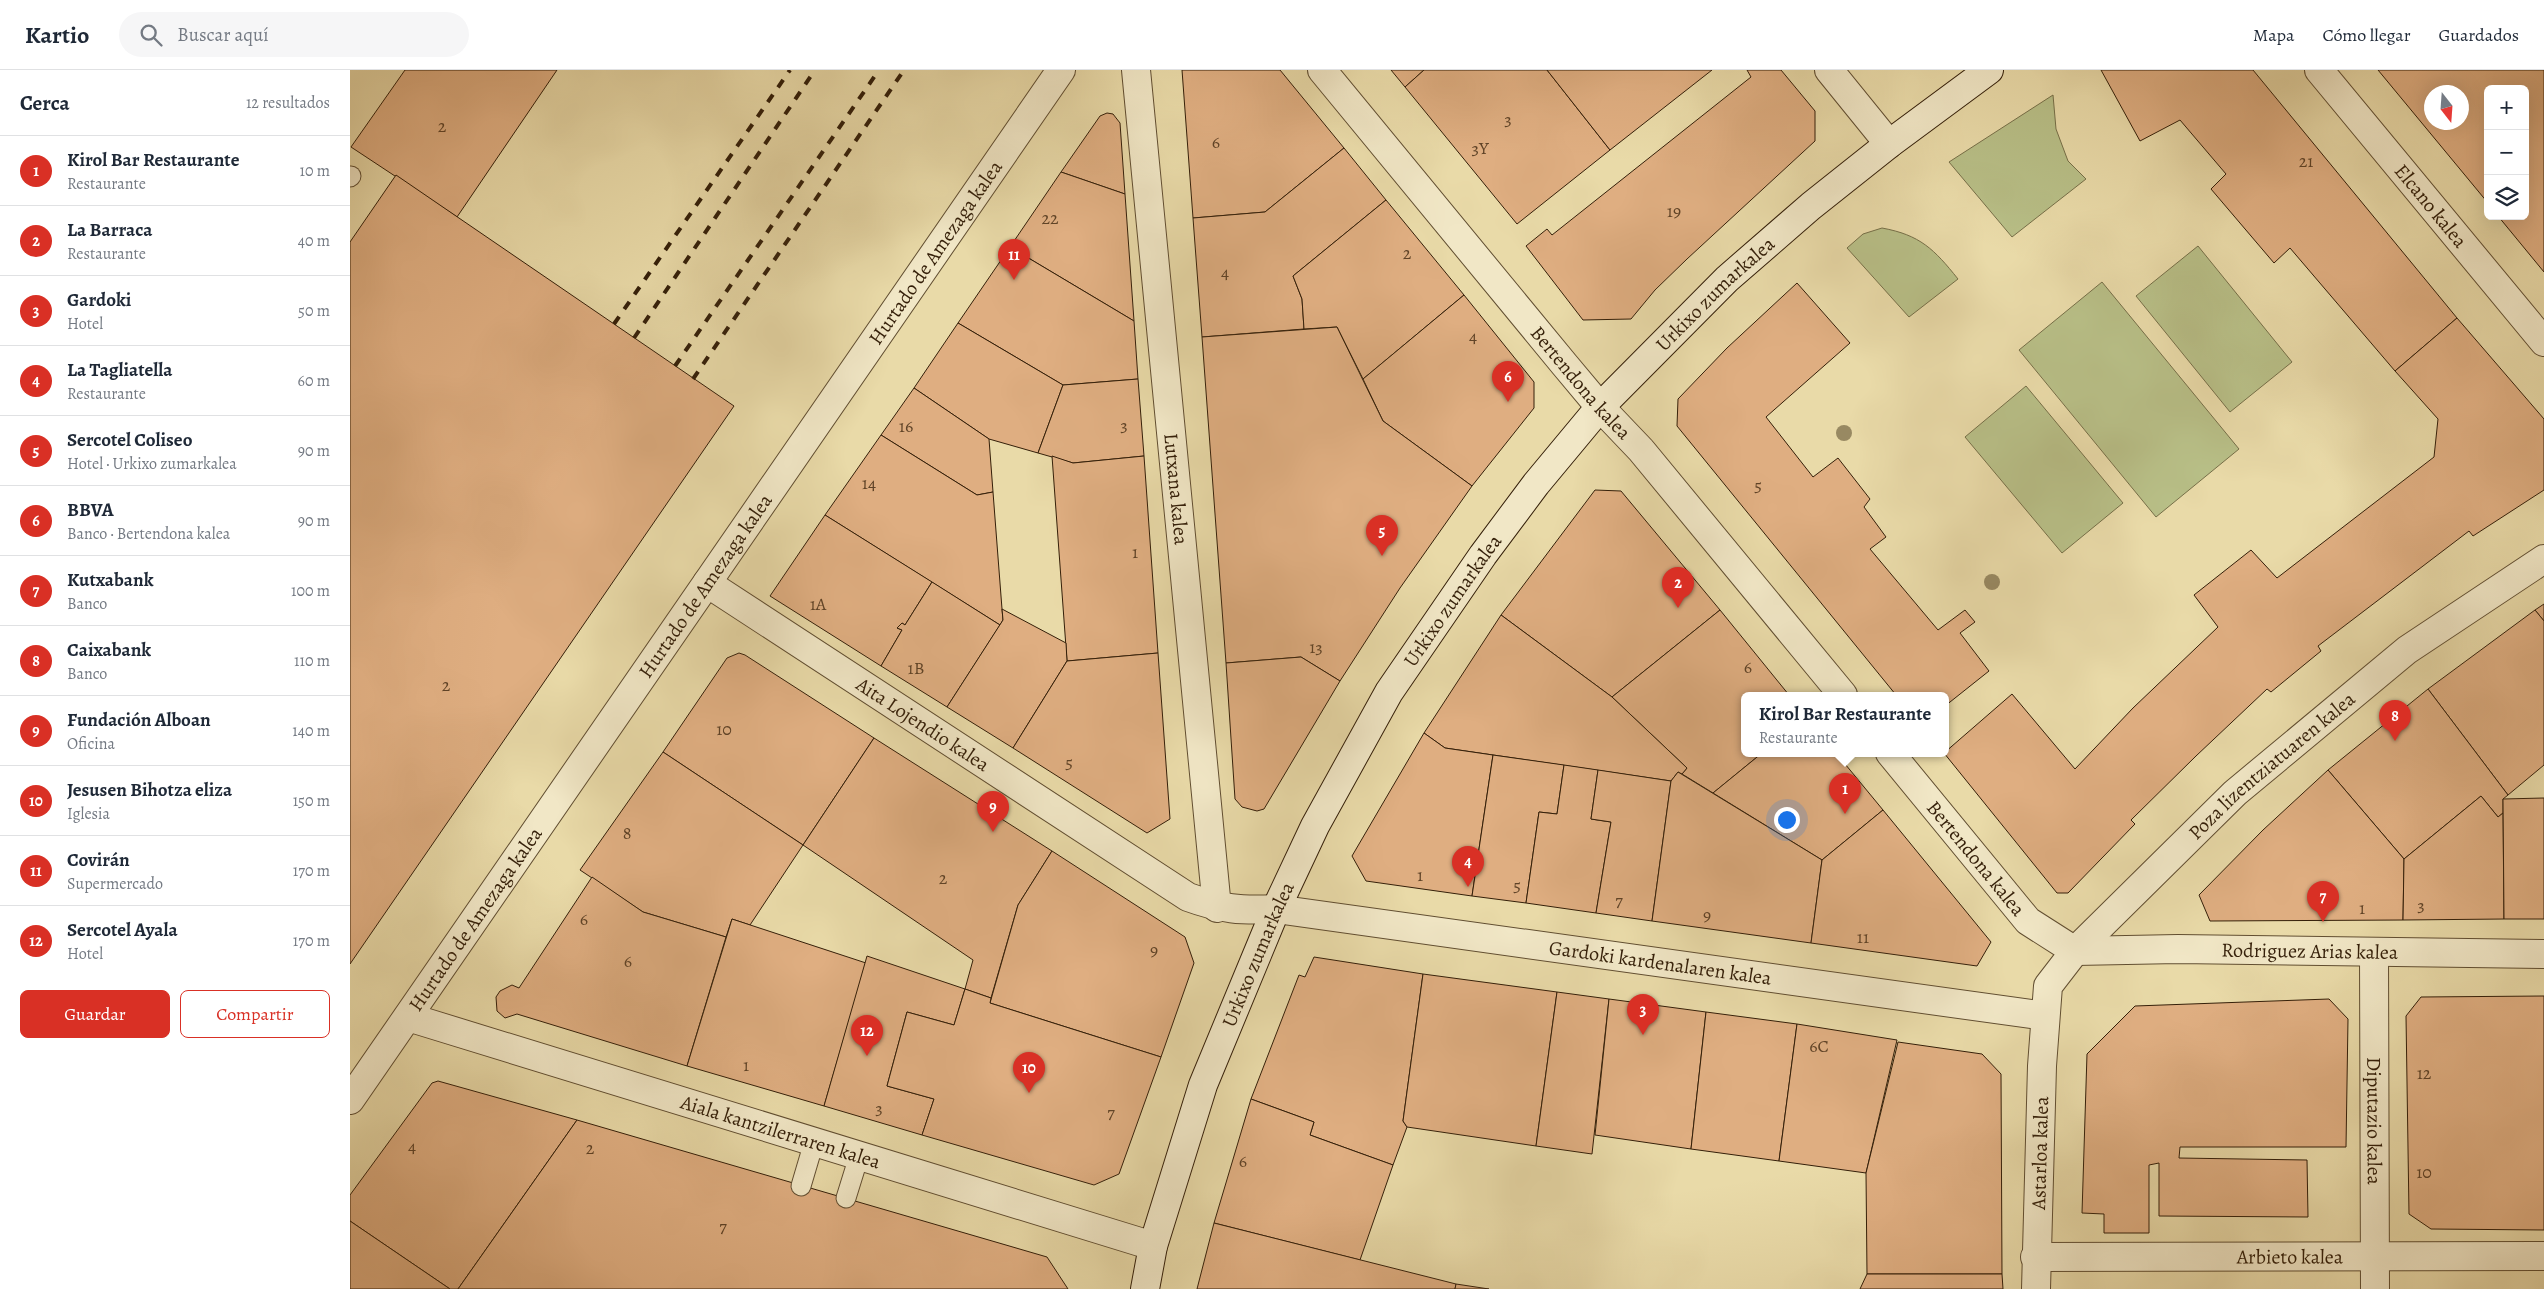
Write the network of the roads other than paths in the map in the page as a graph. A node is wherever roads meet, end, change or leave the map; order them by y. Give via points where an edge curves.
1 (1061, 70) edge
2 (1136, 70) edge
3 (1322, 70) edge
4 (1830, 70) edge
5 (1989, 70) edge
6 (2320, 70) edge
7 (1889, 144) junction
8 (2544, 342) edge
9 (1600, 407) junction
10 (2544, 559) edge
11 (707, 584) junction
12 (1841, 692) edge
13 (1893, 757) edge
14 (1217, 908) junction
15 (1276, 908) junction
16 (2075, 951) junction
17 (2374, 953) junction
18 (2544, 954) edge
19 (408, 1016) junction
20 (2045, 1016) junction
21 (350, 1100) edge
22 (814, 1142) junction
23 (859, 1156) junction
24 (801, 1186) dead end
25 (846, 1198) dead end
26 (1153, 1246) junction
27 (2544, 1256) edge
28 (2035, 1257) junction
29 (2375, 1257) junction
30 (1145, 1289) edge
31 (2036, 1289) edge
32 (2374, 1289) edge

1 - 11 street, Hurtado de Amezaga kalea
2 - 14 street, Lutxana kalea
3 - 9 street, Bertendona kalea
4 - 7 street
5 - 7 street, Urkixo zumarkalea
6 - 8 street, Elcano kalea
7 - 9 street, Urkixo zumarkalea via 1727,279
9 - 12 street, Bertendona kalea via 1641,450
9 - 15 street, Urkixo zumarkalea via 1500,532 1389,692 1315,826
10 - 16 street, Poza lizentziatuaren kalea via 2407,650 2235,793
11 - 14 street, Aita Lojendio kalea via 1188,897
11 - 19 street, Hurtado de Amezaga kalea
13 - 16 street, Bertendona kalea via 2028,921
14 - 15 street, Aita Lojendio kalea
15 - 20 street, Gardoki kardenalaren kalea
15 - 26 street, Urkixo zumarkalea via 1202,1085
16 - 17 street, Rodriguez Arias kalea via 2178,949
16 - 20 street, Poza lizentziatuaren kalea via 2048,986
17 - 18 street, Rodriguez Arias kalea
17 - 29 street, Diputazio kalea
19 - 21 street, Hurtado de Amezaga kalea
19 - 22 street, Aiala kantzilerraren kalea
20 - 28 street, Astarloa kalea
22 - 23 street, Aiala kantzilerraren kalea
22 - 24 lane
23 - 25 lane
23 - 26 street, Aiala kantzilerraren kalea
26 - 30 street, Urkixo zumarkalea
27 - 29 street, Arbieto kalea
28 - 29 street, Arbieto kalea
28 - 31 street, Astarloa kalea
29 - 32 street, Diputazio kalea

